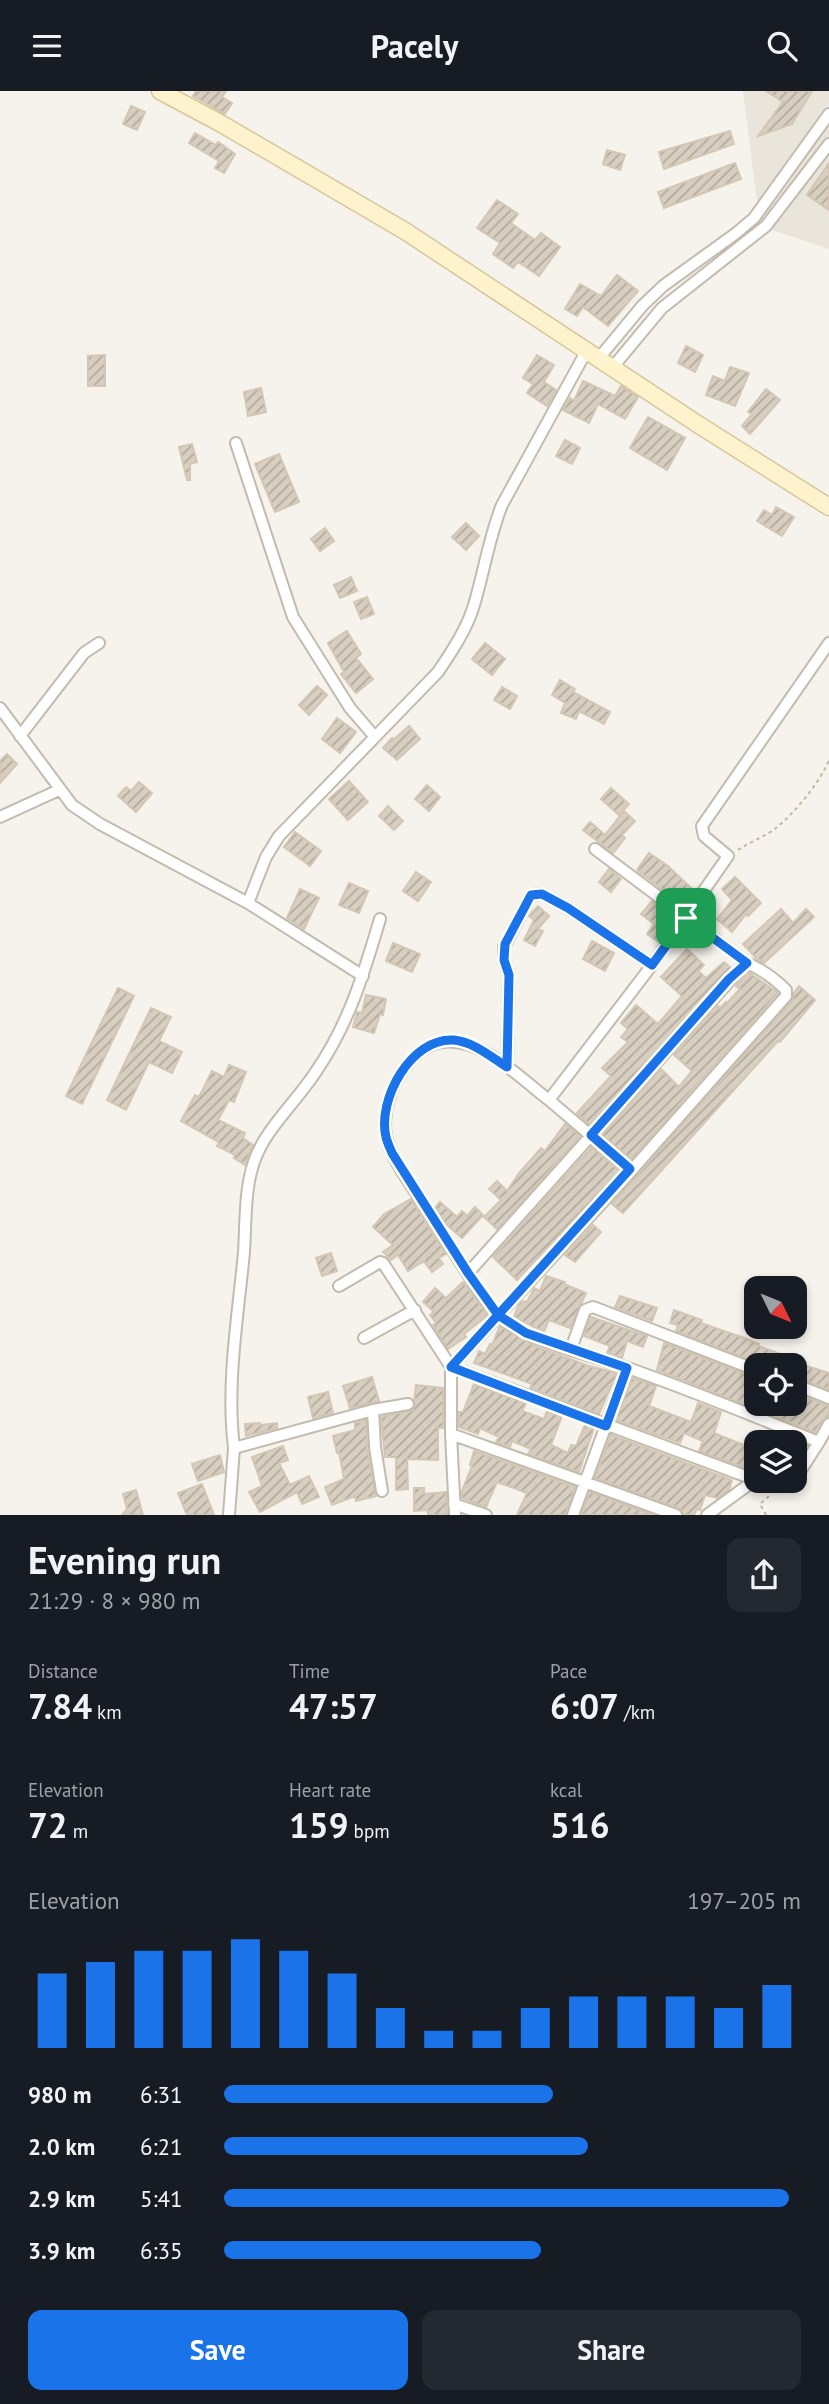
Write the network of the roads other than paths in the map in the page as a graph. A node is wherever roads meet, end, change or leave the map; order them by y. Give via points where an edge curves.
1 (160, 91) edge
2 (829, 114) edge
3 (813, 139) junction
4 (828, 146) edge
5 (776, 190) junction
6 (787, 199) junction
7 (593, 354) junction
8 (612, 368) junction
9 (236, 443) dead end
10 (829, 507) edge
11 (99, 643) dead end
12 (829, 643) edge
13 (0, 708) edge
14 (20, 736) junction
15 (375, 737) junction
16 (59, 790) junction
17 (0, 817) edge
18 (595, 849) dead end
19 (248, 903) junction
20 (686, 918) junction
21 (380, 919) dead end
22 (747, 963) junction
23 (652, 965) junction
24 (363, 976) junction
25 (507, 1067) junction
26 (550, 1100) junction
27 (591, 1135) junction
28 (630, 1169) junction
29 (468, 1273) junction
30 (339, 1286) dead end
31 (415, 1310) junction
32 (498, 1315) junction
33 (364, 1338) dead end
34 (571, 1349) junction
35 (744, 1365) edge
36 (451, 1367) junction
37 (627, 1368) junction
38 (807, 1389) edge
39 (829, 1398) edge
40 (408, 1404) dead end
41 (373, 1410) junction
42 (829, 1424) edge
43 (606, 1426) junction
44 (451, 1434) junction
45 (819, 1442) junction
46 (234, 1448) junction
47 (807, 1461) edge
48 (744, 1475) edge
49 (586, 1482) junction
50 (382, 1490) dead end
51 (744, 1490) edge
52 (455, 1509) edge
53 (229, 1515) edge
54 (486, 1515) edge
55 (573, 1515) edge
56 (676, 1515) edge
57 (707, 1515) edge

1 - 7 main road via 405,231
2 - 3 street
3 - 4 street
3 - 5 street
4 - 6 street
5 - 6 street
5 - 7 street via 754,218 663,286
6 - 8 street via 766,226 662,308
7 - 8 main road
7 - 15 street via 502,505 474,608 456,644 438,672
8 - 10 main road
9 - 15 street via 293,617 350,708
11 - 14 street via 84,653
12 - 20 street via 702,826 704,836 728,856
13 - 14 street
14 - 16 street
15 - 19 street via 279,836
16 - 17 street
16 - 19 street via 100,824
18 - 20 street
19 - 24 street
20 - 22 street
20 - 23 street
21 - 24 street
22 - 27 street
22 - 28 street via 771,975 786,996
23 - 25 street via 568,908 542,894 531,895 504,947 509,975
23 - 26 street
24 - 46 street via 346,1023 298,1099 263,1141 253,1166 234,1363
25 - 26 street
25 - 29 street via 463,1042 434,1043 407,1065 388,1105 386,1136 392,1153
26 - 27 street
27 - 28 street
27 - 29 street
28 - 32 street
29 - 32 street
30 - 31 street via 380,1262
31 - 33 street
31 - 36 street
32 - 34 street via 517,1329
32 - 36 street
34 - 35 street via 585,1310 593,1307
34 - 37 street
36 - 43 street
36 - 44 street
37 - 43 street
37 - 45 street
38 - 39 street
40 - 41 street
41 - 46 street
41 - 50 street
42 - 45 street
43 - 48 street
43 - 49 street
44 - 49 street
44 - 52 street
45 - 47 street
46 - 53 street
49 - 55 street
49 - 56 street
51 - 57 street
52 - 54 street

